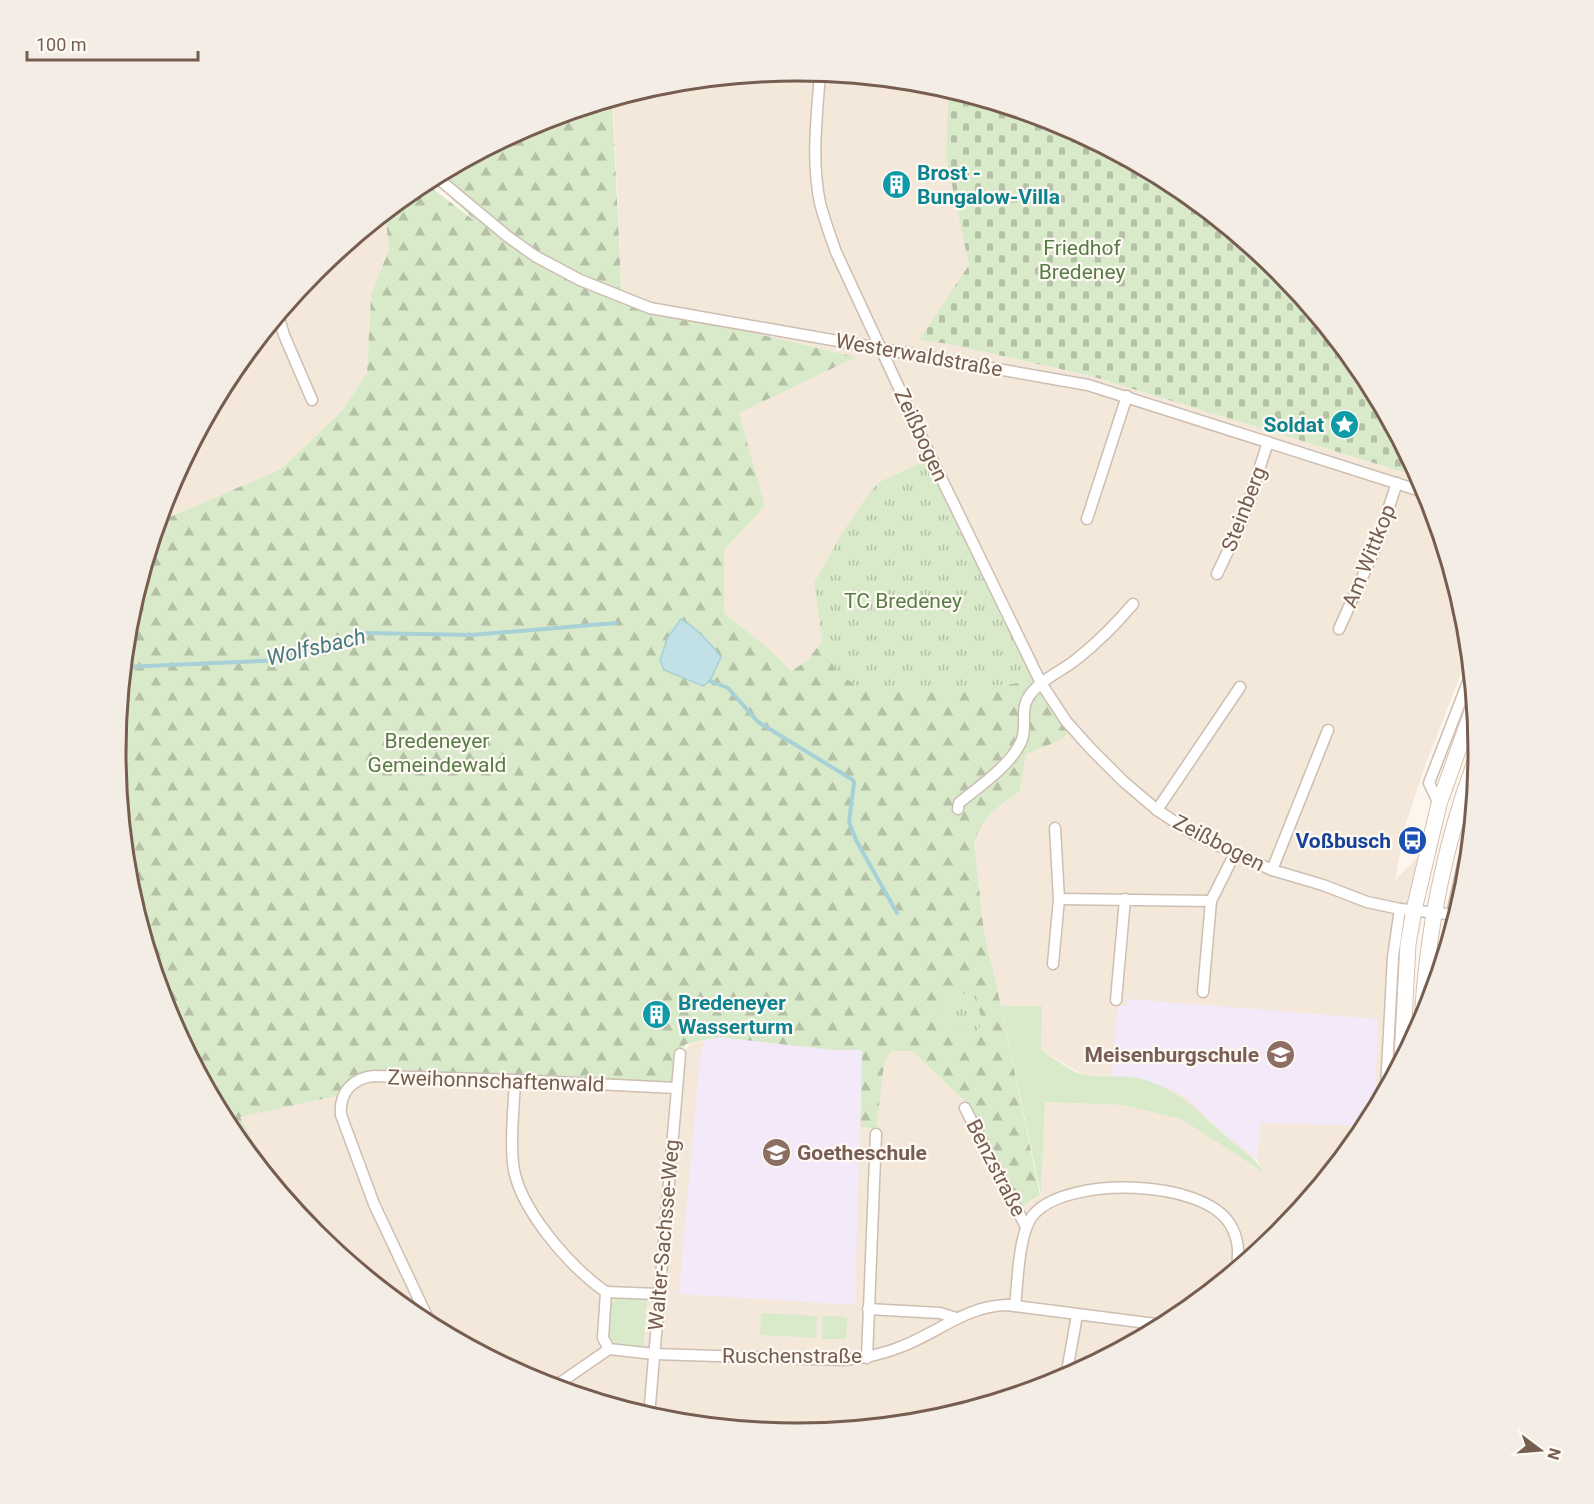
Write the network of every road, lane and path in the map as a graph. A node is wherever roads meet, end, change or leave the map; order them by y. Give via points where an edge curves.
1 (819, 82) edge
2 (443, 182) edge
3 (281, 324) edge
4 (880, 349) junction
5 (1127, 396) junction
6 (312, 400) dead end
7 (1268, 442) junction
8 (1397, 483) junction
9 (1414, 489) edge
10 (1087, 519) dead end
11 (1217, 574) dead end
12 (1133, 604) dead end
13 (1339, 629) dead end
14 (1041, 683) junction
15 (1240, 687) dead end
16 (1465, 690) edge
17 (1467, 725) edge
18 (1328, 730) dead end
19 (1467, 782) edge
20 (1439, 804) junction
21 (958, 809) dead end
22 (1157, 810) junction
23 (1055, 828) dead end
24 (1235, 853) junction
25 (1272, 870) junction
26 (1059, 899) junction
27 (1125, 899) junction
28 (1211, 901) junction
29 (1407, 909) junction
30 (1436, 912) junction
31 (1448, 914) edge
32 (1053, 964) dead end
33 (1425, 987) edge
34 (1203, 992) dead end
35 (1116, 1000) dead end
36 (1403, 1040) edge
37 (680, 1053) dead end
38 (1387, 1071) edge
39 (515, 1080) junction
40 (676, 1088) junction
41 (966, 1108) dead end
42 (876, 1134) dead end
43 (1026, 1227) junction
44 (1238, 1257) edge
45 (606, 1292) junction
46 (658, 1294) junction
47 (1016, 1306) junction
48 (868, 1309) junction
49 (424, 1310) edge
50 (1077, 1315) junction
51 (956, 1318) junction
52 (1149, 1323) edge
53 (609, 1349) junction
54 (654, 1354) junction
55 (867, 1358) junction
56 (1068, 1366) edge
57 (563, 1381) edge
58 (650, 1406) edge

1 - 4 street, Zeißbogen via 815,148 820,202 836,252
2 - 4 street, Westerwaldstraße via 536,256 580,280 650,308
3 - 6 street
4 - 5 street, Westerwaldstraße via 1088,385
4 - 14 street, Zeißbogen
5 - 7 street, Westerwaldstraße
5 - 10 street
7 - 8 street, Westerwaldstraße
7 - 11 street, Steinberg via 1242,522
8 - 9 street, Westerwaldstraße
8 - 13 street, Am Wittkop via 1374,550
12 - 14 street via 1078,658
14 - 21 street via 1024,706 1018,748 959,803
14 - 22 street, Zeißbogen via 1066,721 1091,749
15 - 22 street
16 - 20 street via 1429,783
17 - 20 main road
18 - 25 street
19 - 30 main road
20 - 29 main road
22 - 24 street, Zeißbogen via 1192,833
23 - 26 street
24 - 25 street, Zeißbogen
24 - 28 street
25 - 29 street, Zeißbogen via 1367,902
26 - 27 street
26 - 32 street
27 - 28 street
27 - 35 street
28 - 34 street
29 - 30 street, Zeißbogen
29 - 36 main road
29 - 38 street via 1393,957
30 - 31 street, Zeißbogen
30 - 33 main road
37 - 40 street, Walter-Sachsse-Weg
39 - 40 street, Zweihonnschaftenwald
39 - 45 street via 513,1162 525,1203 573,1263
39 - 49 street, Zweihonnschaftenwald via 363,1077 345,1091 340,1115 374,1204
40 - 46 street, Walter-Sachsse-Weg
41 - 43 street, Benzstraße
42 - 48 street
43 - 44 street via 1051,1200 1083,1191 1133,1187 1166,1191 1200,1201 1222,1214 1230,1223 1239,1247
43 - 47 street
45 - 46 street
45 - 53 street via 603,1338
46 - 54 street, Walter-Sachsse-Weg
47 - 50 street, Ruschenstraße
47 - 51 street, Ruschenstraße via 985,1307
48 - 51 street via 940,1313
48 - 55 street
50 - 52 street, Ruschenstraße
50 - 56 street
51 - 55 street, Ruschenstraße via 904,1346
53 - 54 street, Ruschenstraße
53 - 57 street
54 - 55 street, Ruschenstraße
54 - 58 street, Walter-Sachsse-Weg

